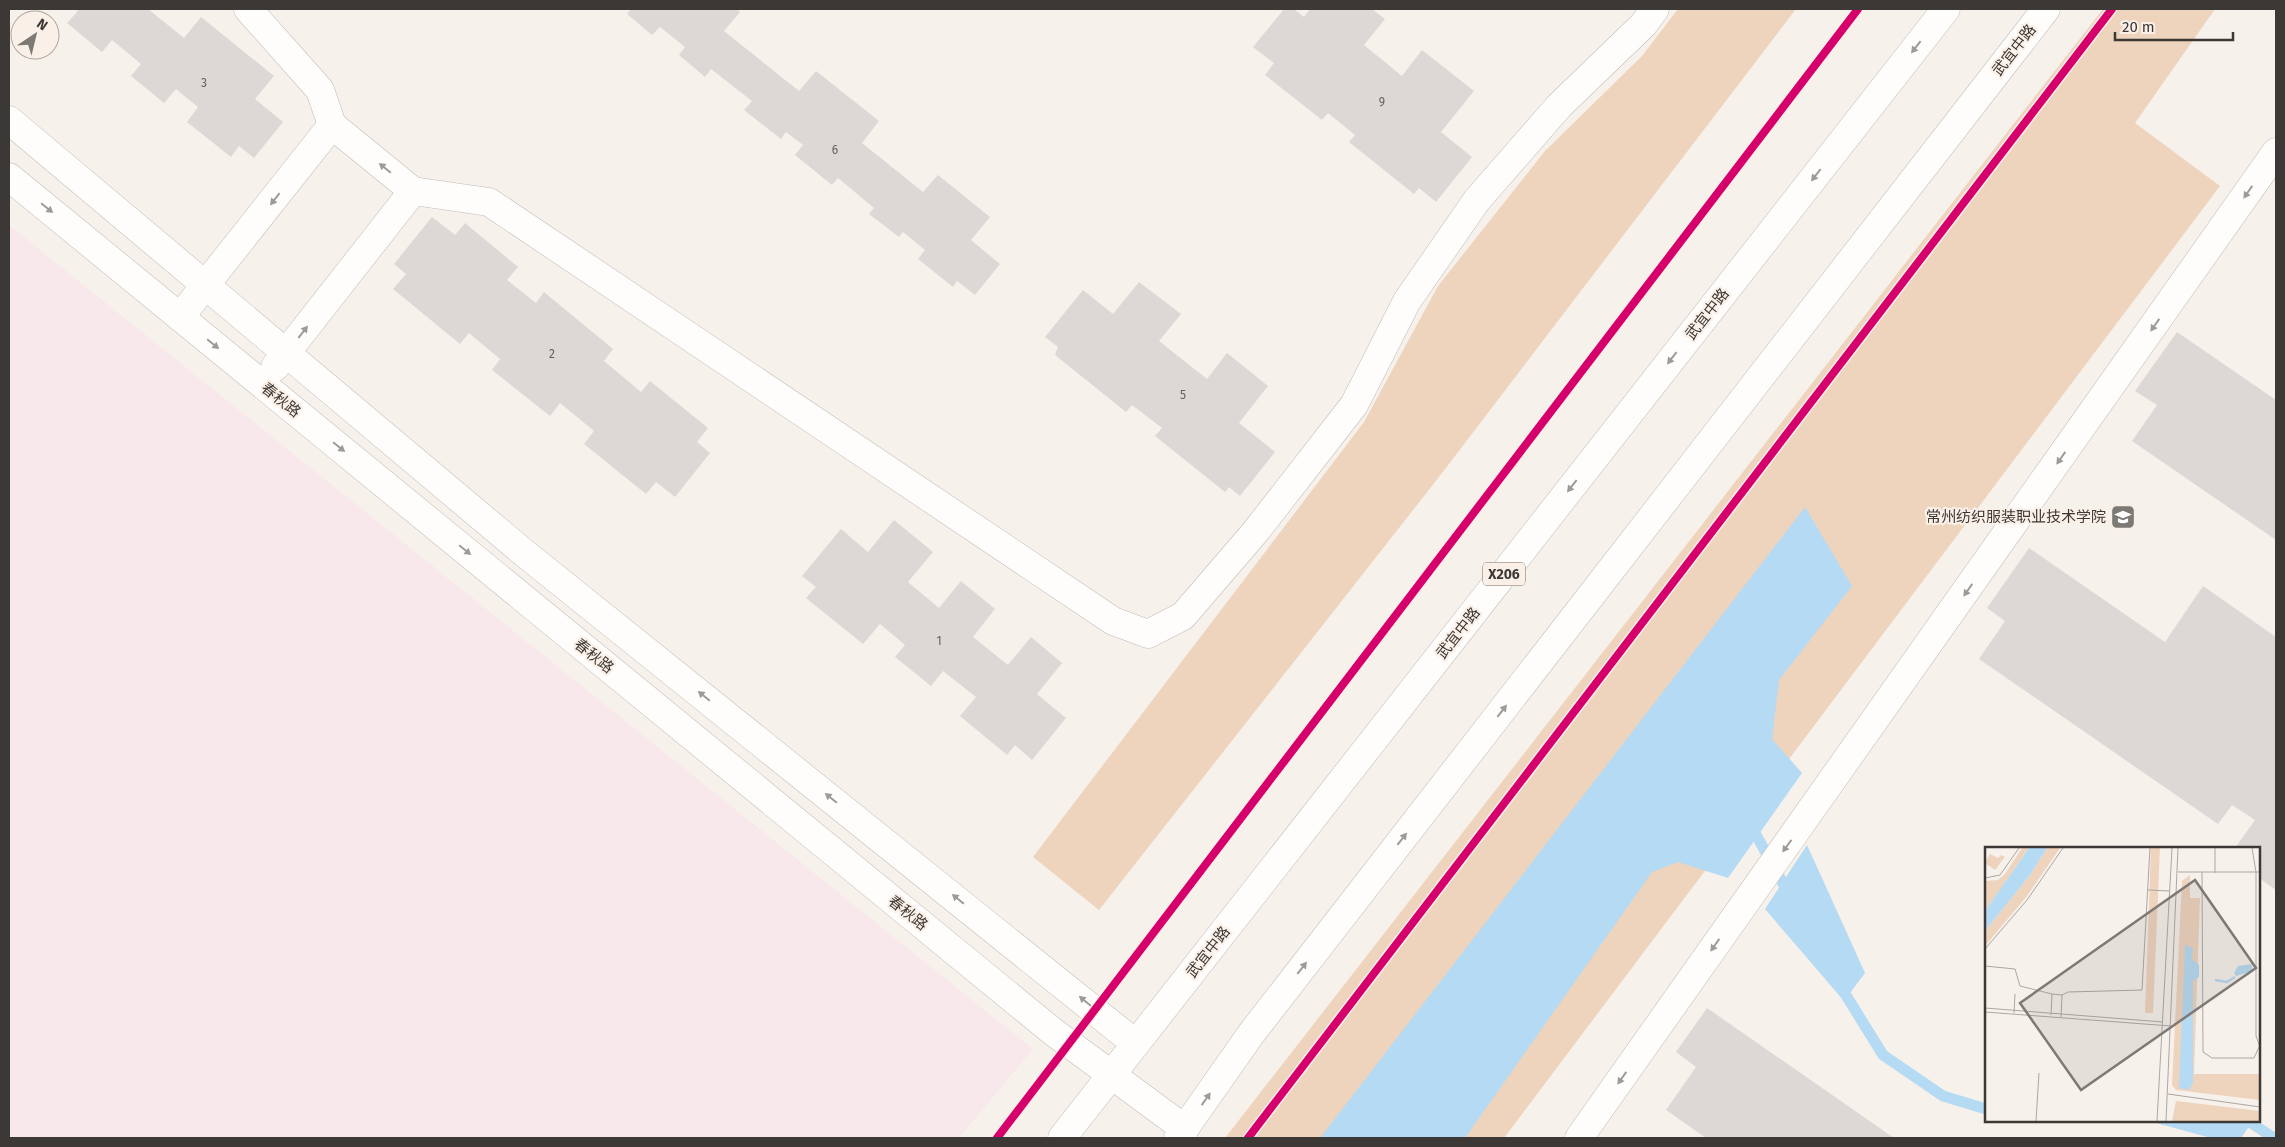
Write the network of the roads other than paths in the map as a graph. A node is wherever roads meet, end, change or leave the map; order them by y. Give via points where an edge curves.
1 (248, 9) edge
2 (1655, 9) edge
3 (1946, 9) edge
4 (2046, 9) edge
5 (9, 120) edge
6 (332, 125) junction
7 (2276, 152) edge
8 (9, 177) edge
9 (413, 191) junction
10 (207, 286) junction
11 (180, 317) junction
12 (286, 353) junction
13 (263, 385) junction
14 (1136, 1044) junction
15 (1112, 1074) junction
16 (1181, 1134) edge
17 (1062, 1138) edge
18 (1579, 1138) edge

1 - 6 street via 320,90
2 - 9 street via 1643,25 1559,106 1477,200 1407,301 1354,405 1256,531 1183,616 1148,634 1113,622 489,202
3 -> 14 street, 武宜中路 / X206
16 -> 4 street, 武宜中路 via 1251,1034
5 - 10 street
9 -> 6 street
6 -> 10 street
7 -> 18 street
8 -> 11 street, 春秋路
12 -> 9 street
10 - 11 street
10 - 12 street
11 -> 13 street, 春秋路
12 - 13 street
14 -> 12 street via 523,552
13 -> 15 street, 春秋路 via 1031,1013
14 - 15 street, 武宜中路 / X206
15 - 16 street, 春秋路
15 - 17 street, 武宜中路 / X206

